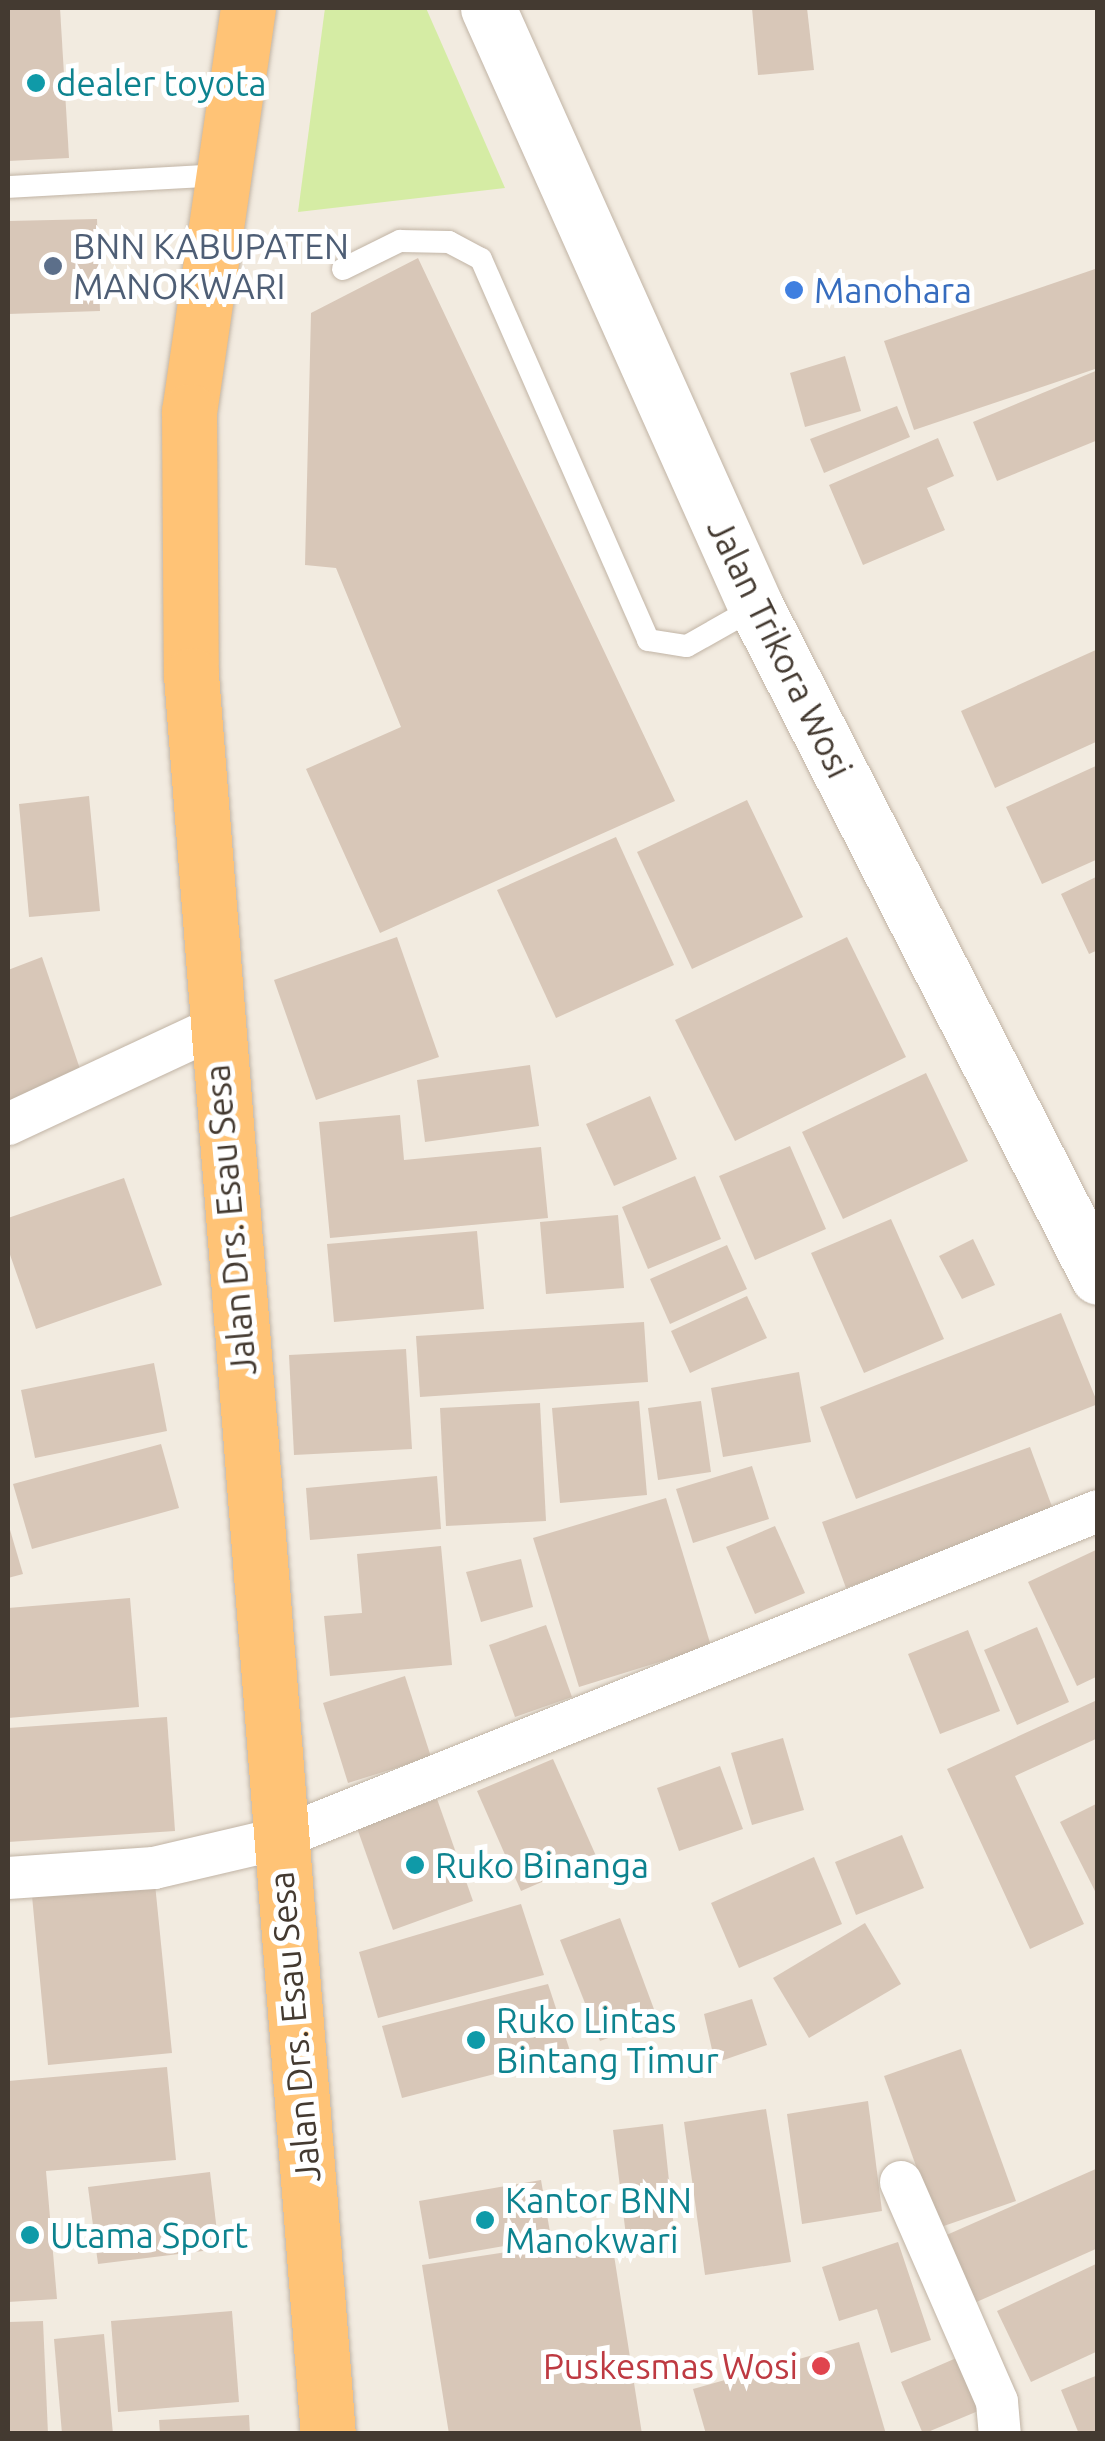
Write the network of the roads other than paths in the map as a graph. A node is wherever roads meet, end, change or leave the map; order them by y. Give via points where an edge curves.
1 (248, 8) edge
2 (488, 8) edge
3 (220, 175) junction
4 (8, 187) edge
5 (343, 270) dead end
6 (756, 608) junction
7 (214, 1028) junction
8 (8, 1124) edge
9 (1098, 1277) edge
10 (1098, 1510) edge
11 (278, 1839) junction
12 (8, 1878) edge
13 (901, 2182) dead end
14 (328, 2434) edge
15 (1000, 2434) edge

1 - 3 highway, Jalan Drs. Esau Sesa
2 - 6 street, Jalan Trikora Wosi
3 - 4 lane
3 - 7 highway, Jalan Drs. Esau Sesa via 200,304 186,512
5 - 6 lane via 400,241 449,242 482,259 648,640 688,646
6 - 9 street, Jalan Trikora Wosi
7 - 8 street
7 - 11 highway, Jalan Drs. Esau Sesa
10 - 11 street
11 - 12 street via 154,1868
11 - 14 highway, Jalan Drs. Esau Sesa
13 - 15 street via 998,2402

